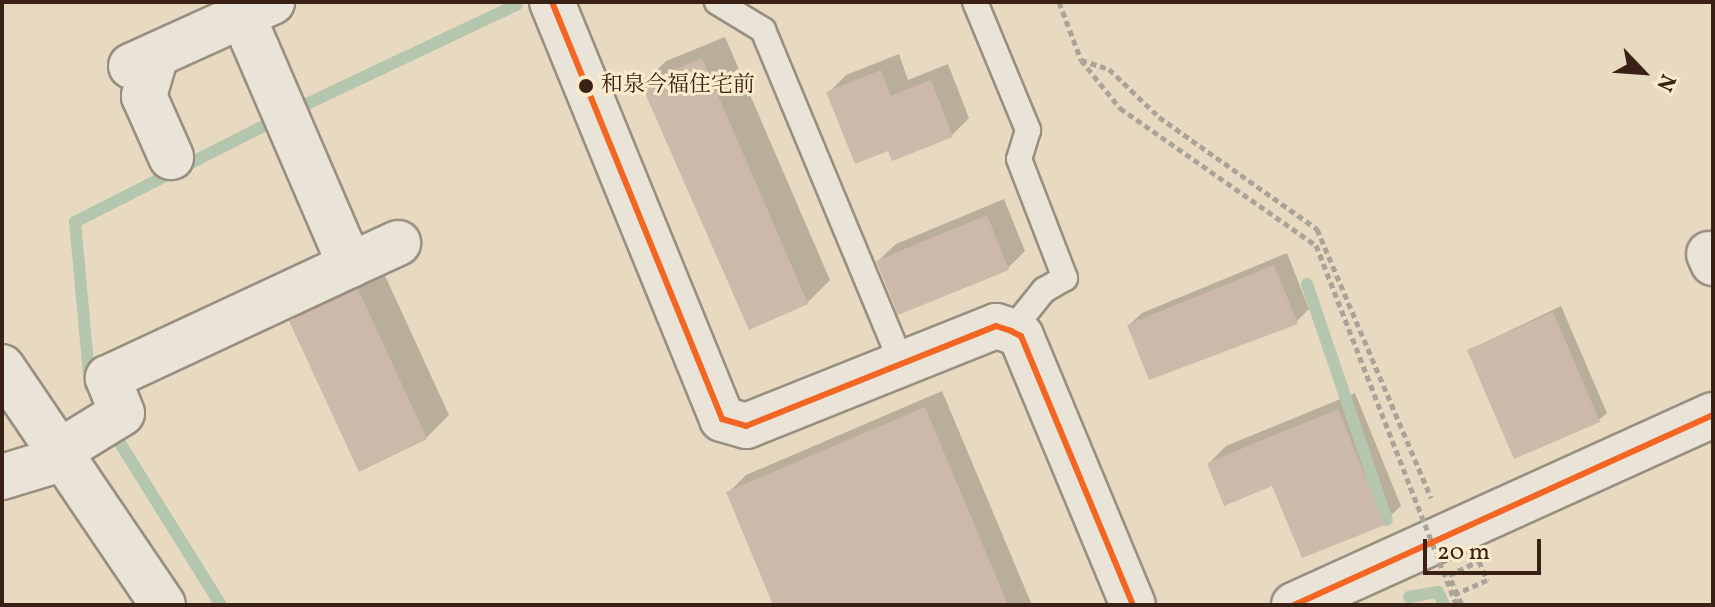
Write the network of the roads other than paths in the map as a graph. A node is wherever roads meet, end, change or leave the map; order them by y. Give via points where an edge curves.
1 (552, 2) edge
2 (717, 2) edge
3 (975, 2) edge
4 (251, 7) edge
5 (149, 138) dead end
6 (398, 243) dead end
7 (350, 265) junction
8 (1011, 331) junction
9 (902, 364) junction
10 (2, 367) edge
11 (1713, 415) edge
12 (59, 456) junction
13 (2, 477) edge
14 (163, 605) edge
15 (1133, 605) edge
16 (1294, 605) edge

1 - 9 street via 722,419 746,426
2 - 9 lane via 763,30
3 - 8 lane via 1028,130 1019,159 1065,278 1044,290
4 - 5 street via 143,61
4 - 7 street
6 - 7 street
7 - 12 street via 108,378 122,413
8 - 9 street via 996,326
8 - 15 street via 1021,336
10 - 12 street
11 - 16 street via 1446,557
12 - 13 street
12 - 14 street

